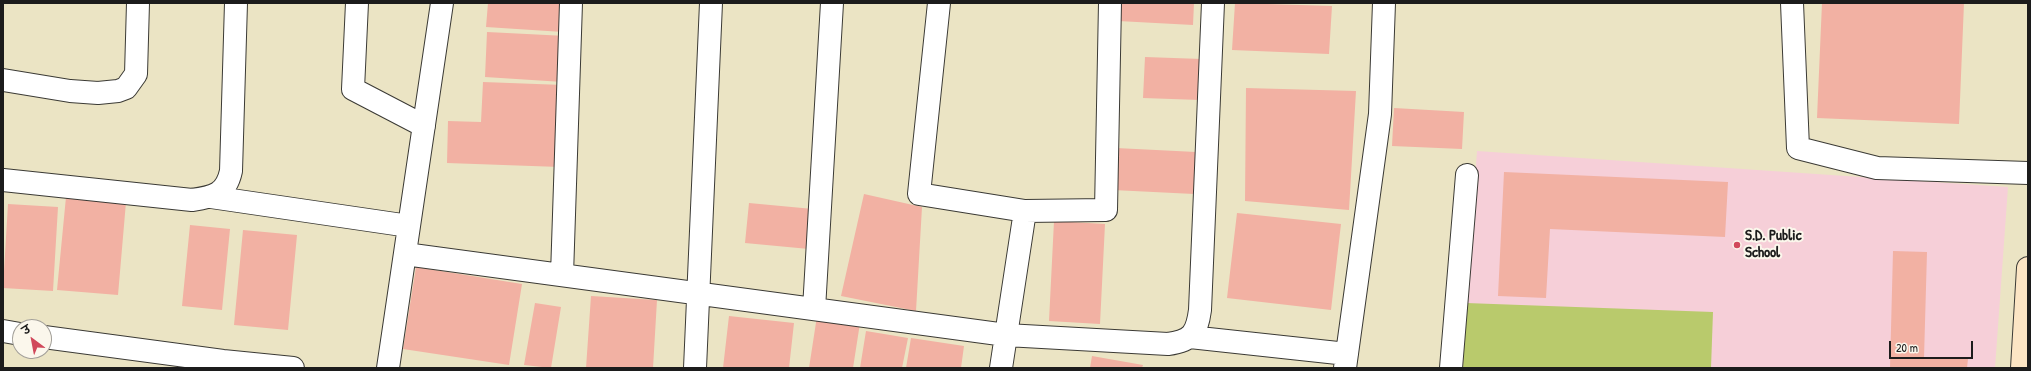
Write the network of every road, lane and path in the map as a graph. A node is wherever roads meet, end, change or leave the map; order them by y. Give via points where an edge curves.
1 (138, 3) edge
2 (236, 3) edge
3 (357, 3) edge
4 (442, 3) edge
5 (571, 3) edge
6 (710, 3) edge
7 (832, 3) edge
8 (939, 3) edge
9 (1110, 3) edge
10 (1213, 3) edge
11 (1384, 3) edge
12 (1792, 3) edge
13 (3, 80) edge
14 (424, 126) junction
15 (2028, 173) edge
16 (1467, 175) dead end
17 (3, 180) edge
18 (211, 197) junction
19 (1025, 211) junction
20 (409, 226) junction
21 (405, 254) junction
22 (2028, 268) edge
23 (562, 274) junction
24 (698, 292) junction
25 (814, 309) junction
26 (1006, 335) junction
27 (52, 338) edge
28 (1190, 338) junction
29 (1346, 361) edge
30 (293, 368) edge
31 (388, 368) edge
32 (695, 368) edge
33 (1001, 368) edge
34 (1451, 368) edge
35 (2022, 368) edge

1 - 13 street via 136,74 126,88 98,93
2 - 18 street via 231,171 228,184
3 - 14 street via 353,89
4 - 14 street
5 - 23 street
6 - 24 street
7 - 25 street
8 - 19 street via 919,194
9 - 19 street via 1106,210
10 - 28 street via 1200,310 1198,326
11 - 29 street via 1380,114
12 - 15 street via 1798,148 1877,168
14 - 20 street
16 - 34 street
17 - 18 street via 192,200
18 - 20 street
19 - 26 street
20 - 21 street
21 - 23 street
21 - 31 street
22 - 35 main road
23 - 24 street
24 - 25 street
24 - 32 street
25 - 26 street
26 - 28 street via 1168,344
26 - 33 street
27 - 30 street
28 - 29 street

